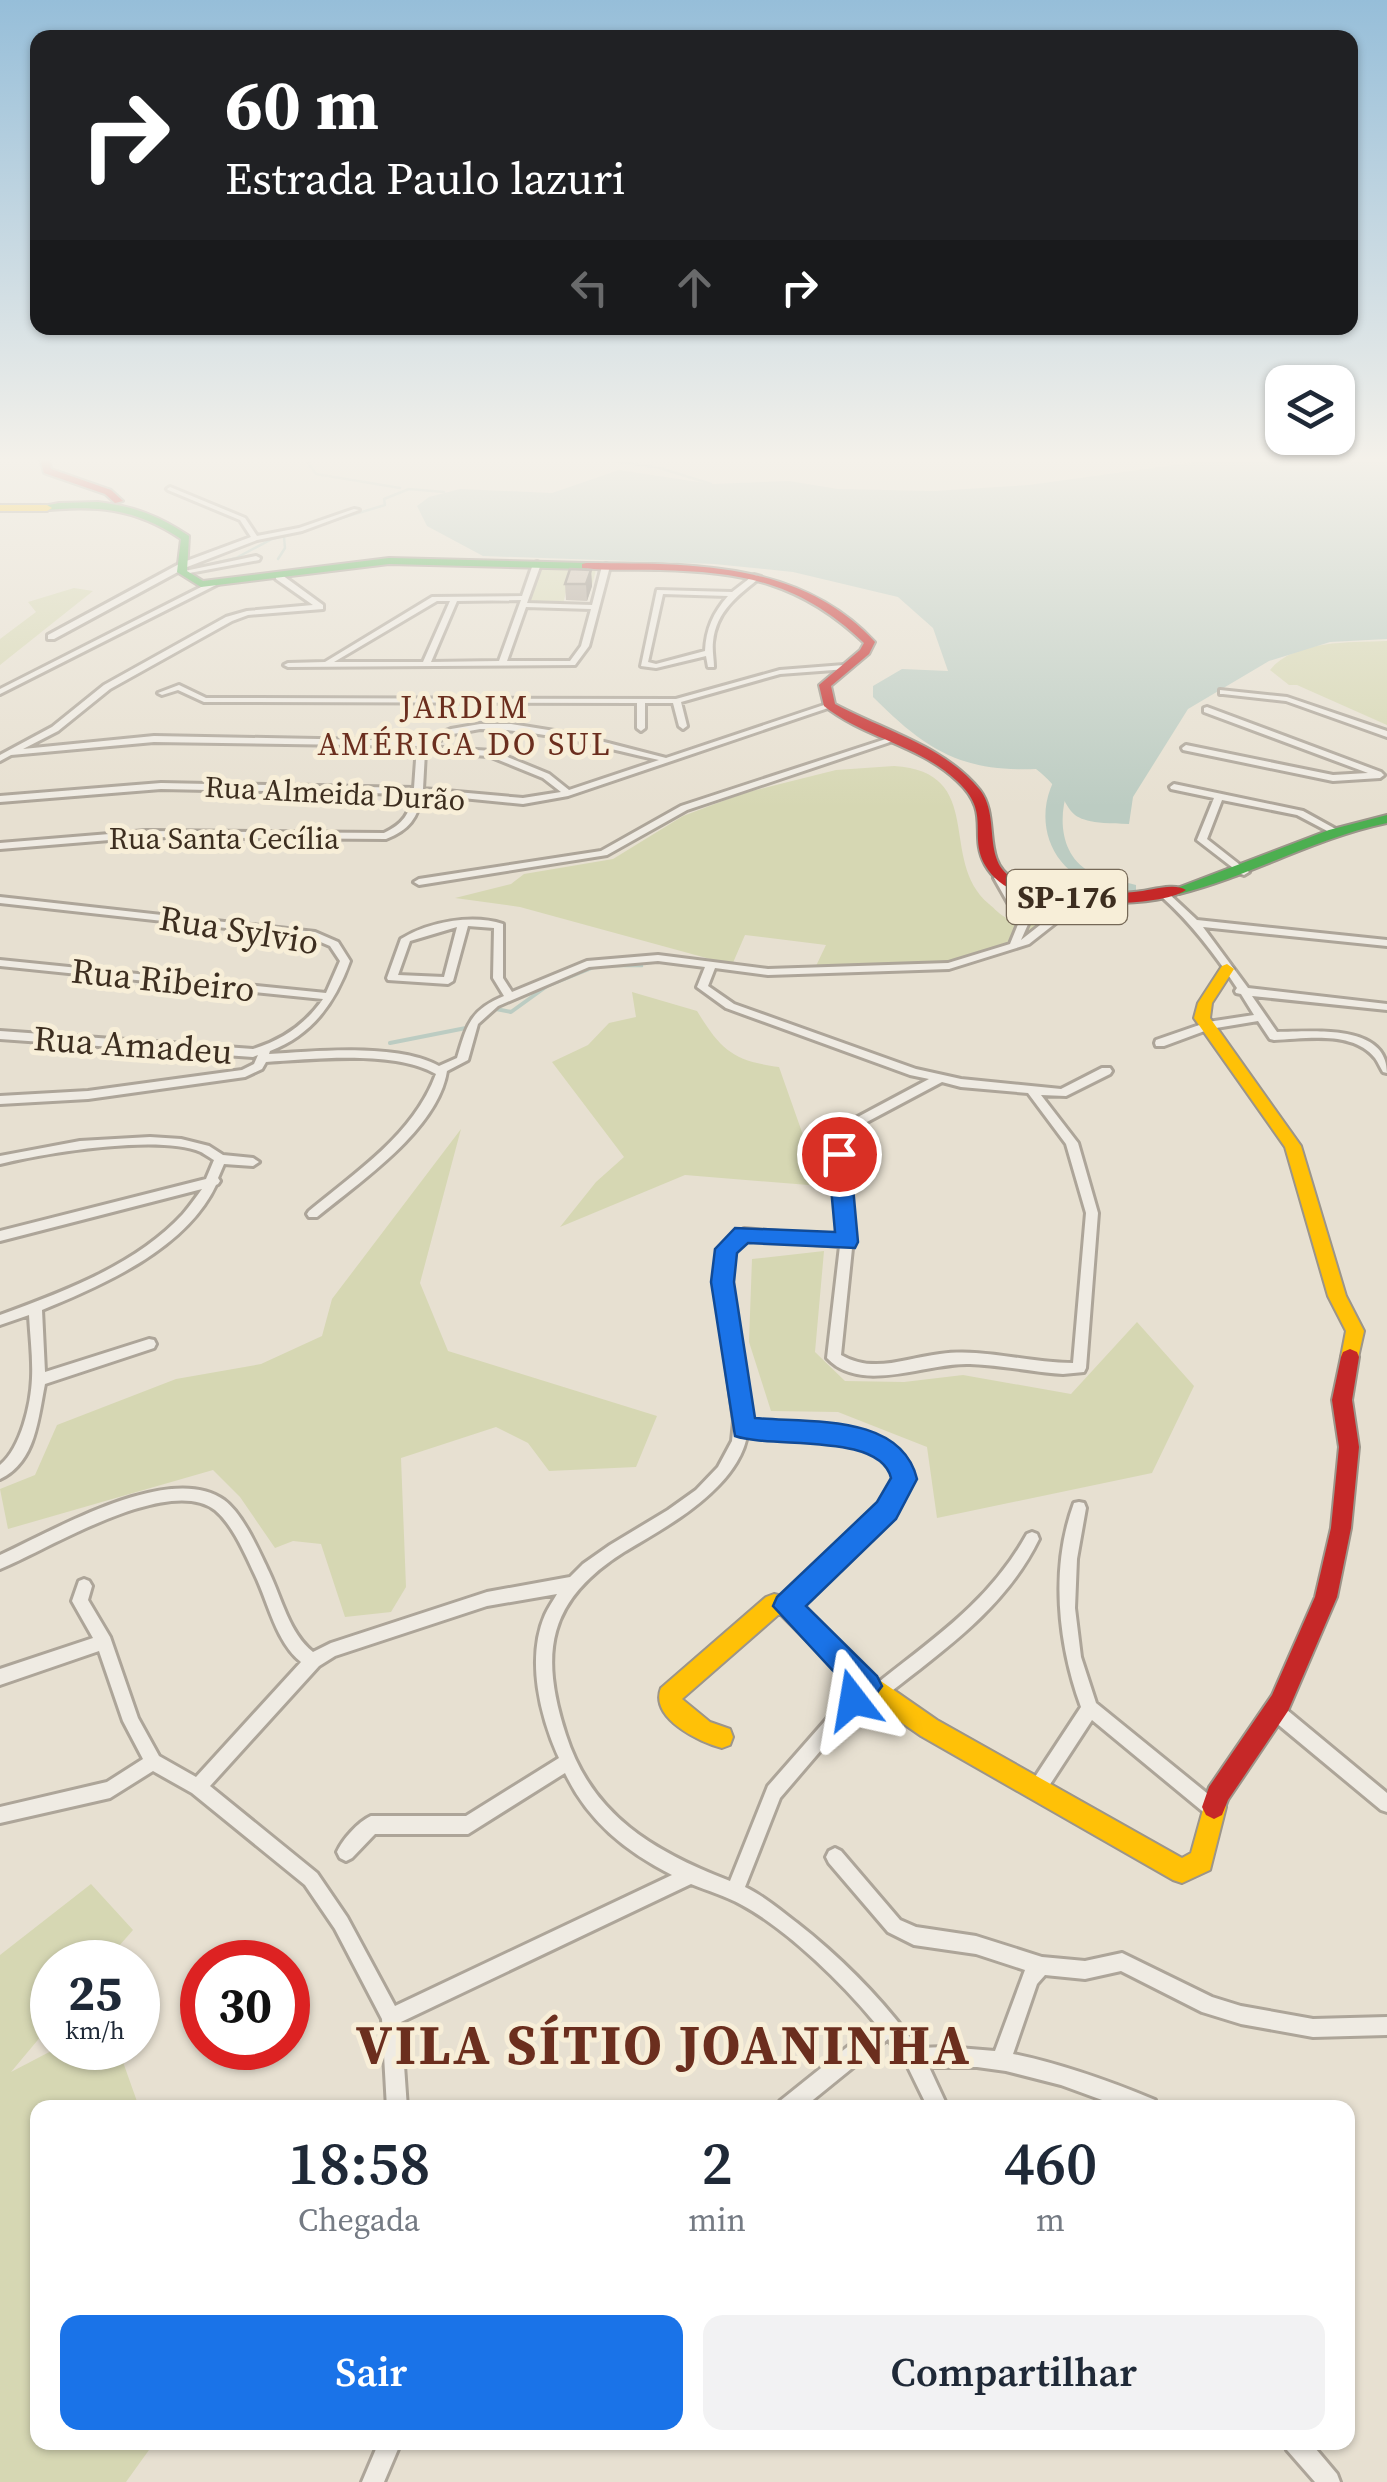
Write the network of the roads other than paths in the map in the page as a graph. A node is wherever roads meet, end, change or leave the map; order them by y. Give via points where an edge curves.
1 (170, 575) edge
2 (188, 575) edge
3 (295, 575) edge
4 (533, 575) edge
5 (604, 575) edge
6 (745, 575) edge
7 (280, 577) junction
8 (757, 577) junction
9 (214, 584) junction
10 (734, 594) junction
11 (455, 598) junction
12 (523, 602) junction
13 (595, 607) junction
14 (51, 637) dead end
15 (707, 652) junction
16 (426, 663) junction
17 (325, 664) junction
18 (502, 664) junction
19 (288, 665) dead end
20 (711, 665) dead end
21 (844, 667) junction
22 (0, 692) edge
23 (1224, 692) dead end
24 (162, 693) dead end
25 (640, 701) junction
26 (676, 701) junction
27 (561, 702) junction
28 (830, 706) junction
29 (1207, 710) dead end
30 (683, 726) dead end
31 (641, 728) dead end
32 (559, 731) junction
33 (1387, 734) edge
34 (892, 740) junction
35 (422, 747) junction
36 (1186, 748) dead end
37 (12, 753) junction
38 (0, 758) edge
39 (662, 758) junction
40 (1384, 778) edge
41 (1174, 788) dead end
42 (419, 790) junction
43 (568, 792) junction
44 (1218, 798) junction
45 (0, 799) edge
46 (1387, 819) edge
47 (1336, 832) junction
48 (0, 846) edge
49 (1244, 872) junction
50 (999, 878) junction
51 (419, 882) dead end
52 (1165, 895) junction
53 (1094, 899) junction
54 (0, 900) edge
55 (1197, 923) junction
56 (463, 926) junction
57 (1387, 943) edge
58 (1012, 948) junction
59 (0, 964) edge
60 (711, 965) junction
61 (1227, 970) junction
62 (1240, 990) junction
63 (508, 995) junction
64 (326, 996) junction
65 (1387, 1006) edge
66 (1260, 1017) junction
67 (1208, 1026) junction
68 (0, 1036) edge
69 (1160, 1043) dead end
70 (265, 1054) junction
71 (1387, 1069) edge
72 (440, 1071) junction
73 (1106, 1072) dead end
74 (939, 1079) junction
75 (1033, 1093) junction
76 (0, 1100) edge
77 (220, 1159) junction
78 (0, 1160) edge
79 (252, 1162) dead end
80 (212, 1186) junction
81 (313, 1214) dead end
82 (0, 1236) edge
83 (847, 1242) junction
84 (35, 1306) junction
85 (0, 1320) edge
86 (149, 1344) dead end
87 (39, 1380) junction
88 (744, 1428) junction
89 (0, 1473) edge
90 (1079, 1508) dead end
91 (1032, 1539) dead end
92 (0, 1562) edge
93 (572, 1584) junction
94 (84, 1586) dead end
95 (787, 1606) junction
96 (104, 1642) junction
97 (313, 1660) junction
98 (0, 1677) edge
99 (872, 1689) junction
100 (1090, 1708) junction
101 (1274, 1711) junction
102 (722, 1736) dead end
103 (153, 1762) junction
104 (566, 1763) junction
105 (198, 1786) junction
106 (1039, 1786) junction
107 (1387, 1804) edge
108 (1213, 1809) junction
109 (0, 1815) edge
110 (346, 1852) dead end
111 (835, 1857) dead end
112 (691, 1875) junction
113 (734, 1892) junction
114 (1042, 1966) junction
115 (391, 2018) junction
116 (889, 2026) junction
117 (1387, 2026) edge
118 (914, 2058) junction
119 (1002, 2058) junction
120 (396, 2100) edge
121 (796, 2100) edge
122 (935, 2100) edge
123 (1130, 2100) edge
124 (387, 2450) edge
125 (1302, 2450) edge
126 (373, 2482) edge
127 (1329, 2482) edge

1 - 14 street
2 - 9 main road via 193,582
3 - 7 main road
4 - 12 street
5 - 13 street
6 - 8 main road
7 - 9 main road
7 - 37 street via 320,607 229,619 106,687
8 - 10 street
8 - 21 main road via 823,599 864,632 868,648
9 - 22 street
10 - 15 street via 711,625
10 - 15 street via 660,592 647,665
11 - 12 street
11 - 16 street
11 - 17 street via 426,603
12 - 13 street
12 - 18 street
13 - 18 street via 578,660
15 - 20 street
16 - 17 street
16 - 18 street
17 - 19 street
21 - 26 street via 780,672
21 - 28 main road via 825,685
23 - 33 street via 1287,699
24 - 27 street via 179,687 204,700
25 - 26 street
25 - 27 street
25 - 31 street
26 - 30 street
27 - 32 street
28 - 34 main road, SP-176
28 - 39 street, Rua Almeida Durão
29 - 40 street
32 - 35 street via 468,730
32 - 39 street
34 - 50 main road, SP-176 via 954,774 979,797 988,818 990,865
34 - 51 street via 684,808 593,856
35 - 37 street via 154,739
35 - 42 street
35 - 43 street via 490,753
36 - 40 street via 1324,776
37 - 38 street
39 - 43 street, Rua Almeida Durão
41 - 44 street
42 - 43 street, Rua Almeida Durão via 510,802
42 - 45 street, Rua Almeida Durão via 161,786
42 - 48 street, Rua Santa Cecília via 410,822 378,838 146,834
44 - 47 street via 1306,815
44 - 49 street via 1202,840
46 - 47 main road, SP-176
47 - 49 main road, SP-176
49 - 52 main road, SP-176
50 - 53 main road, SP-176 via 1036,894
50 - 58 street via 1024,922
52 - 53 main road, SP-176
52 - 55 street
53 - 58 street
54 - 64 street, Rua Sylvio via 322,936 344,958
55 - 57 street
55 - 61 street
56 - 56 street via 448,981 392,978 406,939
56 - 63 street via 499,926 498,978
58 - 60 street via 948,966
59 - 64 street, Rua Ribeiro
60 - 63 street via 658,958 594,963
60 - 74 street via 701,984 719,1001
61 - 62 street
61 - 67 main road via 1202,1011
62 - 65 street
62 - 66 street
63 - 72 street via 472,1027 462,1060
64 - 70 street, Rua Sylvio via 300,1034
66 - 67 street
66 - 71 street via 1274,1036 1364,1041
67 - 69 street
67 - 101 main road via 1293,1146 1337,1296 1356,1331 1342,1400 1349,1448 1342,1528 1326,1598
68 - 70 street, Rua Amadeu
70 - 72 street, Rua Amadeu via 388,1058
70 - 76 street via 245,1073
72 - 81 street via 437,1092 403,1134
73 - 75 street via 1062,1093
74 - 75 street
74 - 83 street via 842,1130
75 - 83 street via 1072,1143 1092,1213 1079,1368 948,1358 864,1373 846,1368 834,1358
77 - 78 street via 202,1146 114,1143
77 - 79 street
77 - 80 street
80 - 82 street
80 - 84 street via 187,1220 122,1266
83 - 88 street via 744,1234 730,1242 722,1282
84 - 85 street
84 - 87 street
86 - 87 street
87 - 89 street via 15,1463
88 - 93 street via 718,1481
88 - 95 street via 864,1439 901,1465 904,1479 886,1510
90 - 100 street via 1064,1574 1080,1684
91 - 99 street via 1019,1568 980,1609
92 - 97 street via 121,1506 157,1497 215,1502 258,1566 294,1646
93 - 97 street via 487,1599
93 - 104 street via 556,1607 547,1639 550,1708
94 - 96 street via 80,1601
95 - 99 main road
95 - 102 main road via 774,1604 669,1696 704,1732
96 - 98 street
96 - 103 street
97 - 105 street
99 - 106 main road via 929,1728
99 - 113 street via 774,1792
100 - 106 street
100 - 108 street
101 - 107 street
101 - 108 main road
103 - 105 street
103 - 109 street via 110,1790
104 - 110 street via 468,1826 371,1825
104 - 112 street via 595,1807 628,1840
105 - 115 street via 312,1879 366,1963
106 - 108 main road via 1174,1867 1190,1870 1201,1862
111 - 114 street via 894,1926
112 - 113 street
112 - 115 street
113 - 116 street via 811,1947
114 - 117 street via 1085,1970 1122,1962 1241,2015 1313,2028
114 - 119 street via 1025,1988
115 - 120 street
116 - 118 street
116 - 121 street
118 - 119 street
118 - 122 street
119 - 123 street
124 - 126 street
125 - 127 street

